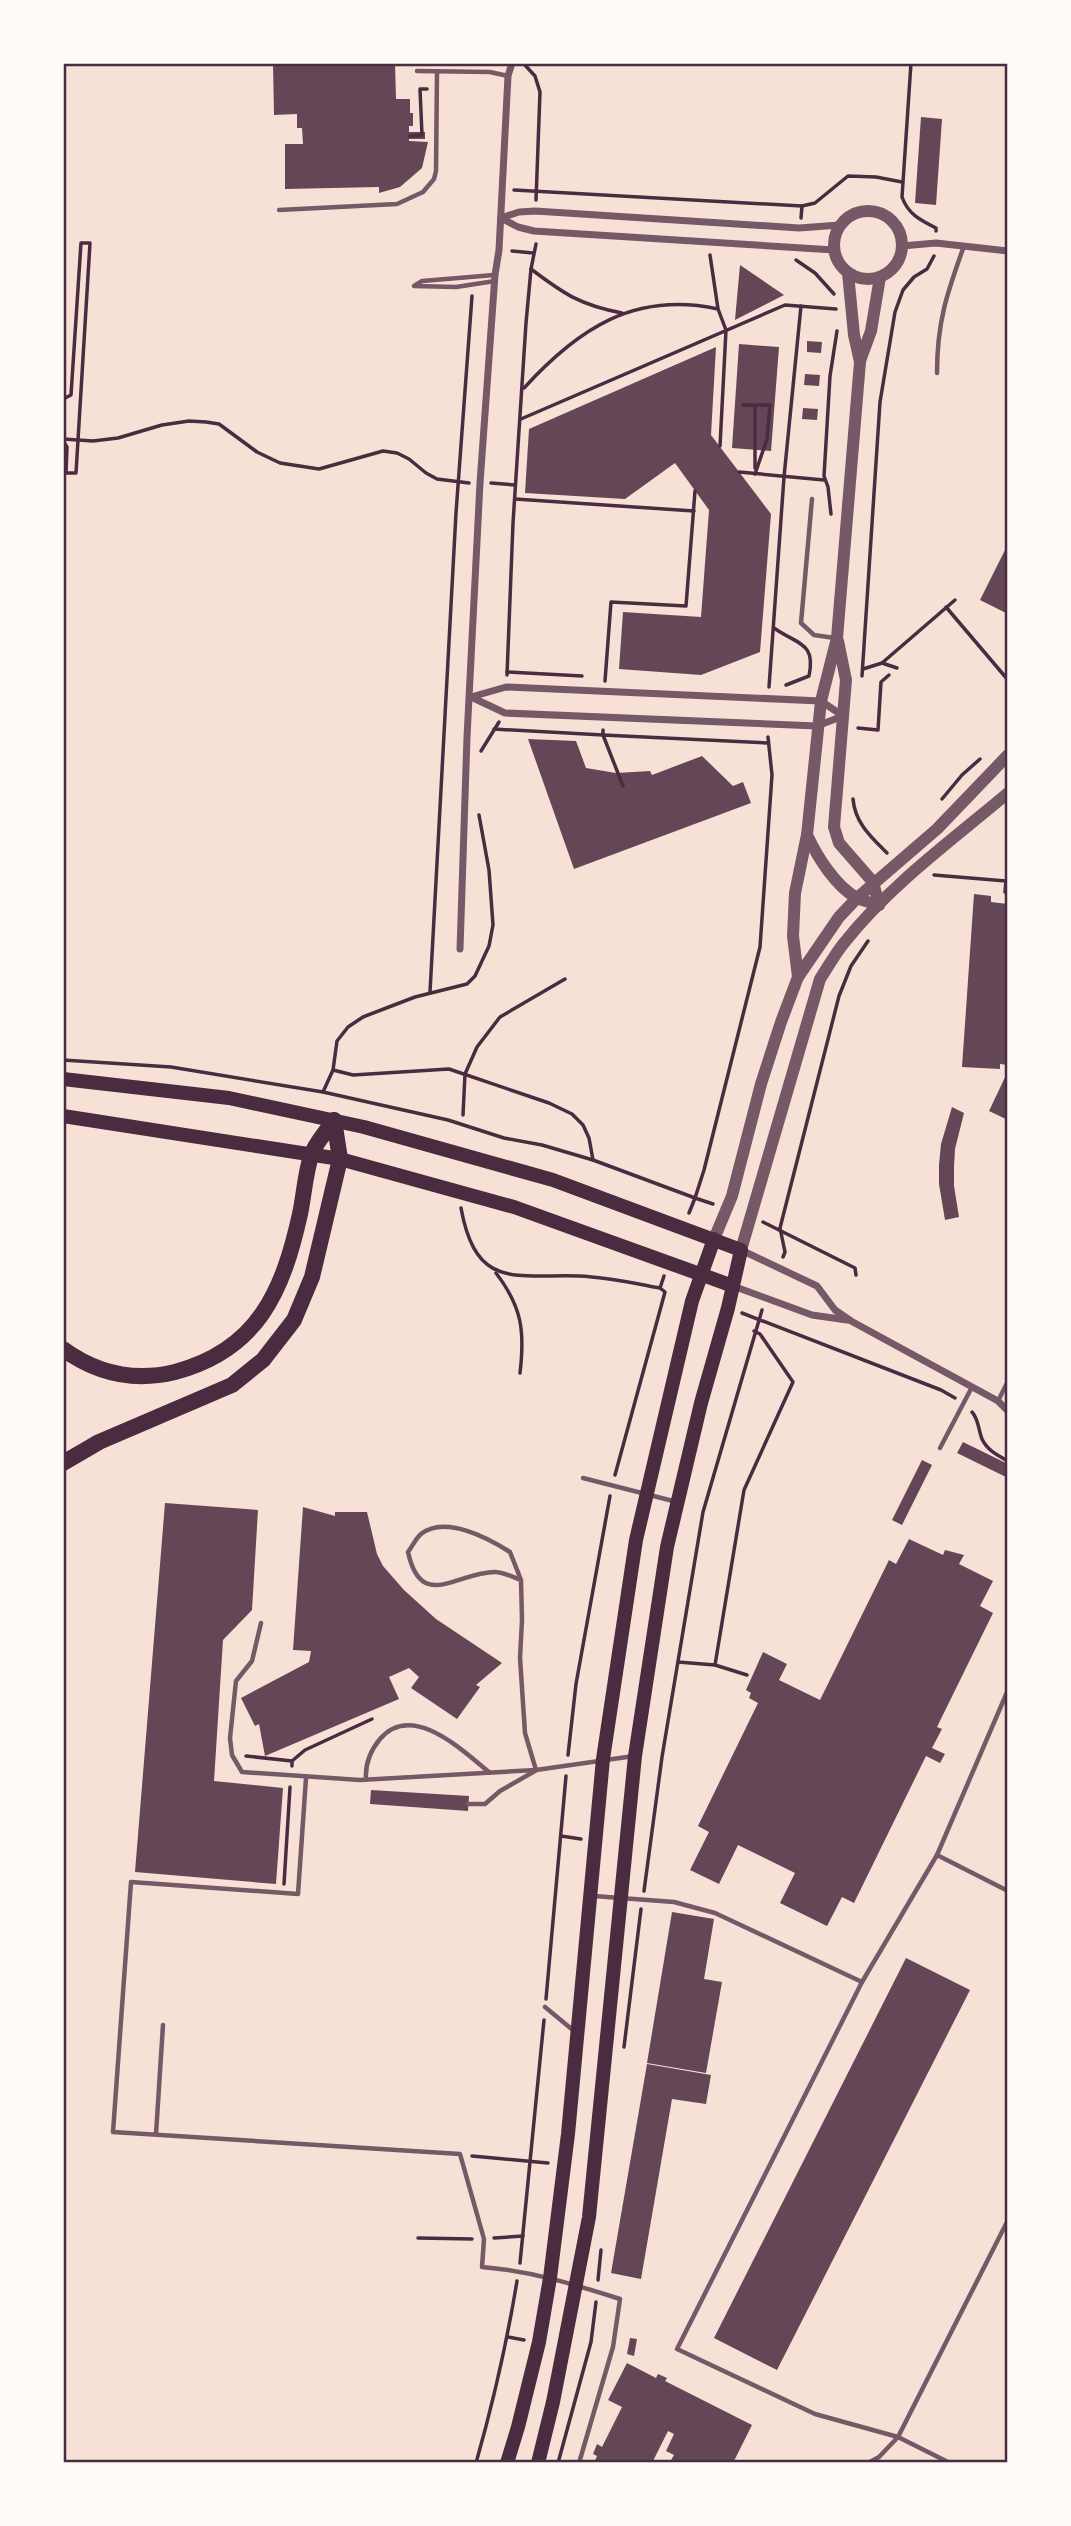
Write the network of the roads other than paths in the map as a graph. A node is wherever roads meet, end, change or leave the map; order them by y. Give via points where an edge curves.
1 (512, 63) edge
2 (417, 71) dead end
3 (437, 71) junction
4 (508, 76) junction
5 (279, 210) dead end
6 (500, 218) junction
7 (840, 225) junction
8 (964, 245) junction
9 (902, 246) junction
10 (834, 250) junction
11 (1008, 251) edge
12 (848, 273) junction
13 (880, 277) junction
14 (495, 278) junction
15 (860, 362) junction
16 (937, 373) dead end
17 (812, 499) dead end
18 (837, 638) junction
19 (471, 697) junction
20 (821, 701) junction
21 (843, 716) junction
22 (817, 726) junction
23 (1008, 755) edge
24 (1008, 793) edge
25 (807, 835) junction
26 (873, 881) junction
27 (857, 898) junction
28 (879, 905) junction
29 (460, 949) dead end
30 (798, 977) junction
31 (69, 1080) edge
32 (69, 1116) edge
33 (334, 1120) junction
34 (311, 1154) junction
35 (340, 1159) junction
36 (714, 1239) junction
37 (741, 1250) junction
38 (702, 1273) junction
39 (733, 1286) junction
40 (851, 1321) junction
41 (63, 1349) edge
42 (1008, 1381) edge
43 (972, 1387) junction
44 (998, 1401) junction
45 (1008, 1410) edge
46 (940, 1448) dead end
47 (63, 1463) edge
48 (583, 1478) dead end
49 (646, 1495) junction
50 (678, 1502) junction
51 (521, 1580) junction
52 (261, 1623) dead end
53 (1008, 1690) edge
54 (635, 1756) junction
55 (603, 1759) junction
56 (536, 1770) junction
57 (489, 1773) junction
58 (306, 1778) junction
59 (366, 1779) junction
60 (468, 1804) dead end
61 (937, 1855) junction
62 (1008, 1891) edge
63 (589, 1896) junction
64 (620, 1898) junction
65 (862, 1982) junction
66 (545, 2007) dead end
67 (163, 2025) dead end
68 (576, 2032) junction
69 (156, 2134) junction
70 (1008, 2220) edge
71 (550, 2278) junction
72 (575, 2284) junction
73 (898, 2437) junction
74 (507, 2463) edge
75 (538, 2463) edge
76 (579, 2463) edge
77 (868, 2463) edge
78 (950, 2463) edge

1 - 4 street
2 - 3 lane
3 - 4 lane
3 - 5 lane via 436,171 423,192 397,204
4 - 6 street
6 - 7 street via 536,211 799,228
6 - 10 street via 534,231
6 - 14 street
7 - 9 street via 860,211 885,215 898,228
7 - 10 street
8 - 9 street
8 - 11 street
8 - 16 lane via 944,302
9 - 13 street via 893,268
10 - 12 street
12 - 13 street via 858,278
12 - 15 street
13 - 15 street via 871,331
14 - 14 lane via 422,281 414,286 473,285
14 - 19 street
15 - 18 street
17 - 18 lane via 801,623 814,635
18 - 20 street
18 - 21 street via 846,680
19 - 20 street via 506,687
19 - 22 street via 505,713
19 - 29 street
20 - 21 street
20 - 22 street
21 - 22 street
21 - 26 street via 834,827 839,843
22 - 25 street
23 - 26 street via 937,829
24 - 28 street
25 - 27 street via 815,852
25 - 30 street via 795,894 793,936
26 - 27 street
26 - 28 street
27 - 28 street
27 - 30 street
28 - 37 street via 844,943 820,979
30 - 36 street via 761,1084 733,1196
31 - 33 main road via 229,1098
32 - 34 main road
33 - 34 highway
33 - 35 highway
33 - 36 main road via 553,1180
34 - 35 main road
34 - 41 highway via 280,1285 243,1336 190,1368 143,1376 95,1368
35 - 38 main road via 514,1207
35 - 47 highway via 312,1277 294,1320 263,1360 232,1385 99,1441
36 - 37 main road
36 - 38 main road
37 - 39 main road
37 - 40 street via 817,1286 835,1310
38 - 39 main road
38 - 49 main road
39 - 40 street via 812,1315
39 - 50 main road
40 - 43 street
42 - 44 lane
43 - 44 street
43 - 46 lane
44 - 45 street
48 - 49 lane
49 - 50 lane
49 - 55 main road
50 - 54 main road
51 - 51 lane via 510,1552 467,1531 436,1526 420,1534 408,1552 422,1583 440,1587 497,1572
51 - 56 lane via 525,1733
52 - 58 lane via 252,1661 236,1681 232,1755 242,1773
53 - 61 lane
54 - 55 lane
54 - 64 main road
55 - 56 lane
55 - 63 main road
56 - 57 lane
56 - 60 lane via 485,1804
57 - 59 lane
57 - 59 lane via 456,1745 418,1726 385,1733 371,1749
58 - 59 lane
58 - 69 lane via 298,1894 131,1882 113,2132
61 - 62 lane
61 - 65 lane
63 - 64 lane
63 - 68 main road
64 - 65 lane via 674,1902 715,1913
64 - 72 main road via 589,2217
65 - 73 lane via 677,2349 815,2414
66 - 68 lane
67 - 69 lane
68 - 71 main road
69 - 71 lane via 460,2154 484,2239 482,2267
70 - 73 lane
71 - 72 lane
71 - 74 main road via 539,2342
72 - 75 main road
72 - 76 lane via 620,2299 613,2347
73 - 77 lane
73 - 78 lane

